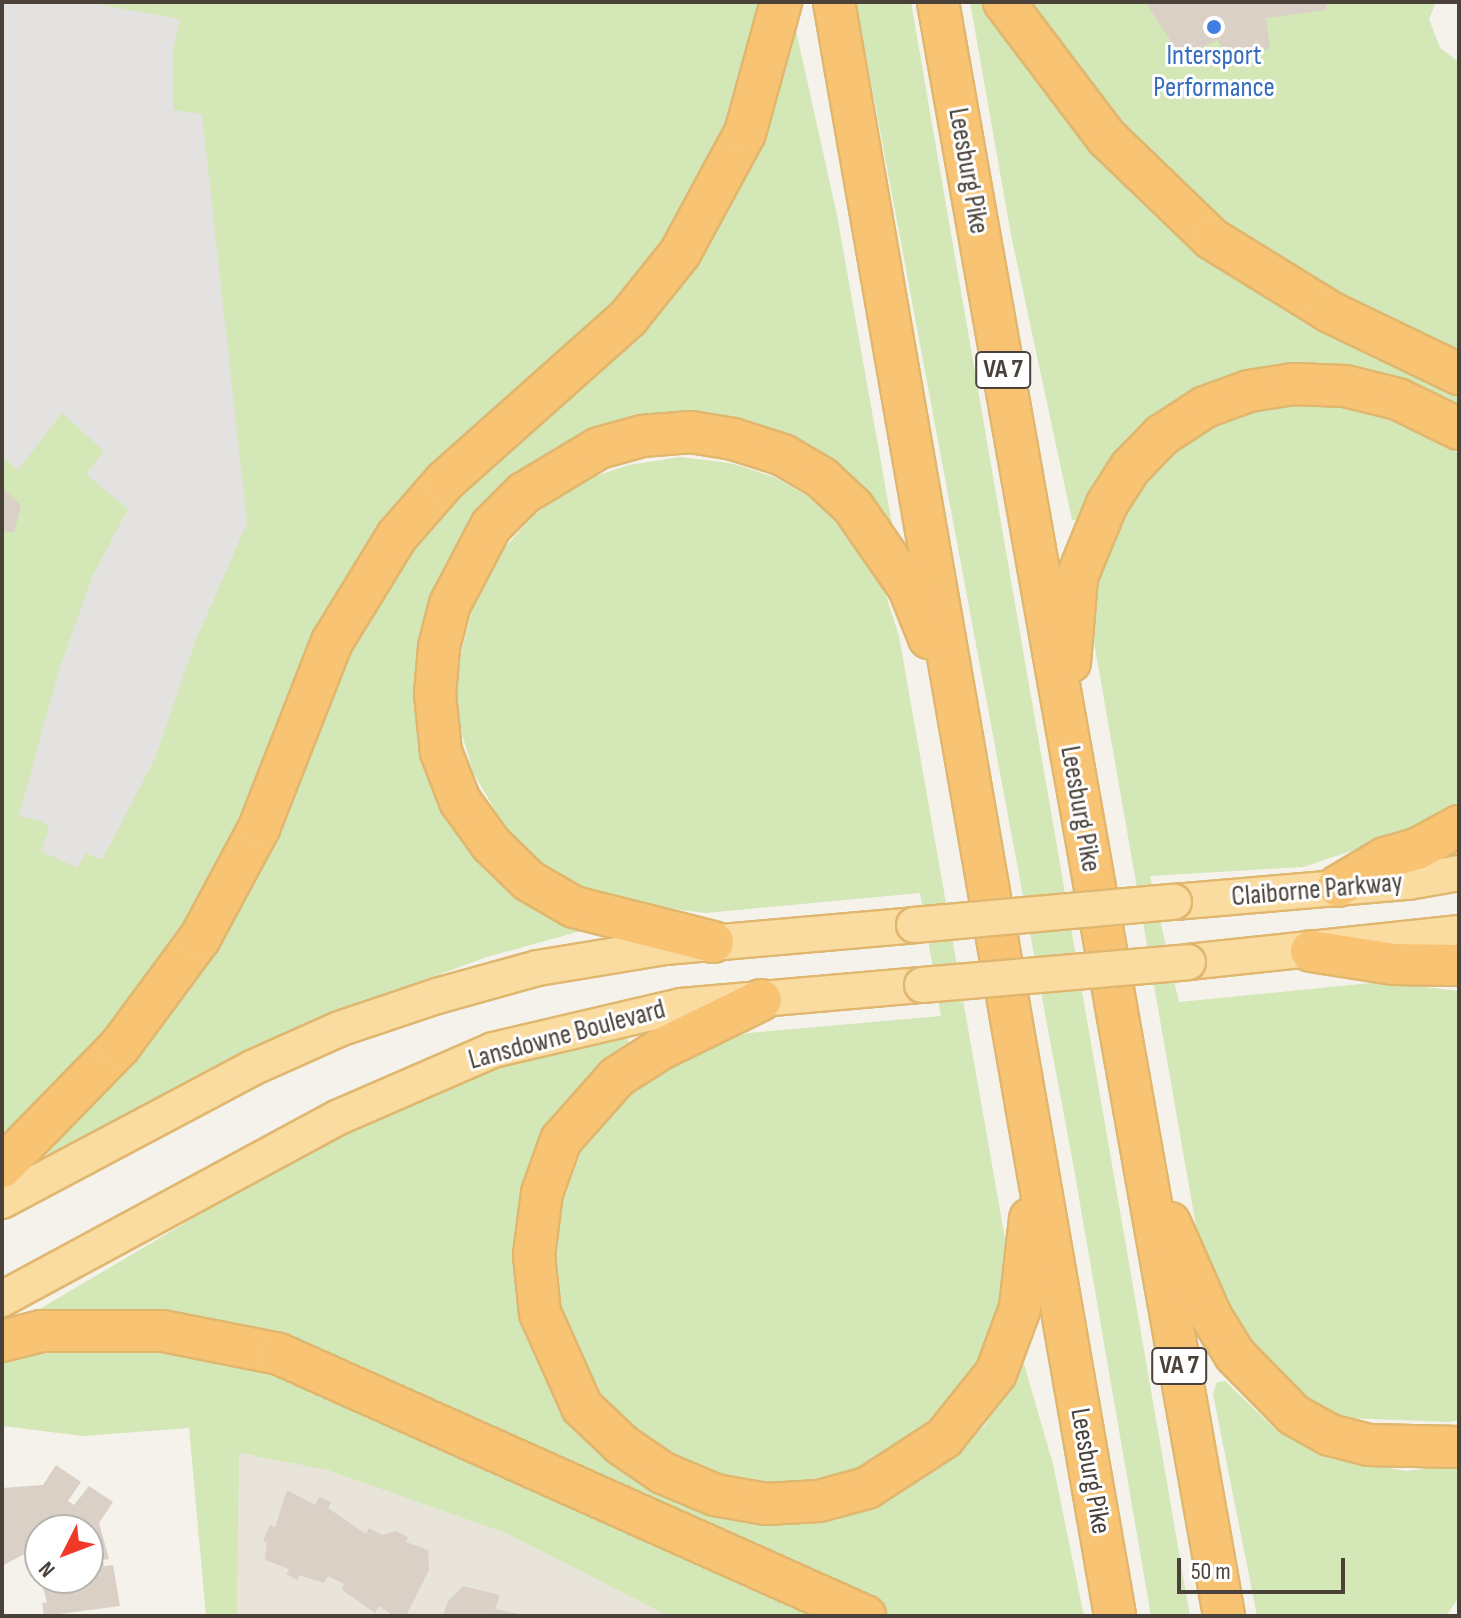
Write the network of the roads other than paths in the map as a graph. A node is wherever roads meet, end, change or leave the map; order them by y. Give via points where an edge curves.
1 (781, 2) edge
2 (834, 2) edge
3 (938, 2) edge
4 (1004, 2) edge
5 (1459, 374) edge
6 (1459, 429) edge
7 (962, 735) junction
8 (1067, 738) junction
9 (1459, 826) edge
10 (1459, 873) edge
11 (1338, 886) junction
12 (1459, 933) edge
13 (713, 942) junction
14 (1311, 951) junction
15 (1188, 962) joint
16 (1459, 965) edge
17 (761, 1000) junction
18 (1134, 1115) junction
19 (1033, 1147) junction
20 (2, 1167) edge
21 (2, 1201) edge
22 (2, 1299) edge
23 (2, 1341) edge
24 (1459, 1447) edge
25 (865, 1616) edge
26 (1115, 1616) edge
27 (1224, 1616) edge

1 - 20 highway via 745,133 680,253 628,318 445,481 397,536 332,642 259,828 200,938 120,1046
2 - 7 highway, Leesburg Pike
3 - 8 highway, Leesburg Pike / VA 7
4 - 5 highway via 1107,138 1212,239 1330,312
6 - 8 highway via 1398,399 1345,386 1293,384 1249,391 1205,407 1162,435 1130,468 1087,542 1071,626
7 - 13 highway via 909,588 884,547 822,478 783,455 691,432 642,436 599,448 524,493 491,526 468,564 439,647 435,694 441,752 460,801 491,844 529,881 574,907
7 - 19 highway, Leesburg Pike
8 - 18 highway, Leesburg Pike / VA 7
9 - 11 highway via 1417,849 1385,858
10 - 11 main road, Claiborne Parkway
11 - 13 main road, Claiborne Parkway, bridge
12 - 14 main road, Claiborne Parkway
13 - 21 main road via 538,968 339,1029 203,1093
14 - 15 main road, Claiborne Parkway
14 - 16 highway via 1394,964
15 - 17 main road, Lansdowne Boulevard, bridge
17 - 19 highway via 659,1050 617,1077 561,1140 542,1193 534,1255 540,1313 555,1355 582,1407 622,1445 663,1473 715,1495 766,1504 819,1501 867,1488 944,1438 996,1373 1020,1308
17 - 22 main road, Lansdowne Boulevard via 615,1017 493,1050 416,1079
18 - 24 highway via 1194,1281 1235,1355 1265,1391 1330,1435 1369,1445
18 - 27 highway, Leesburg Pike / VA 7
19 - 26 highway, Leesburg Pike
23 - 25 highway via 41,1331 163,1331 279,1354

